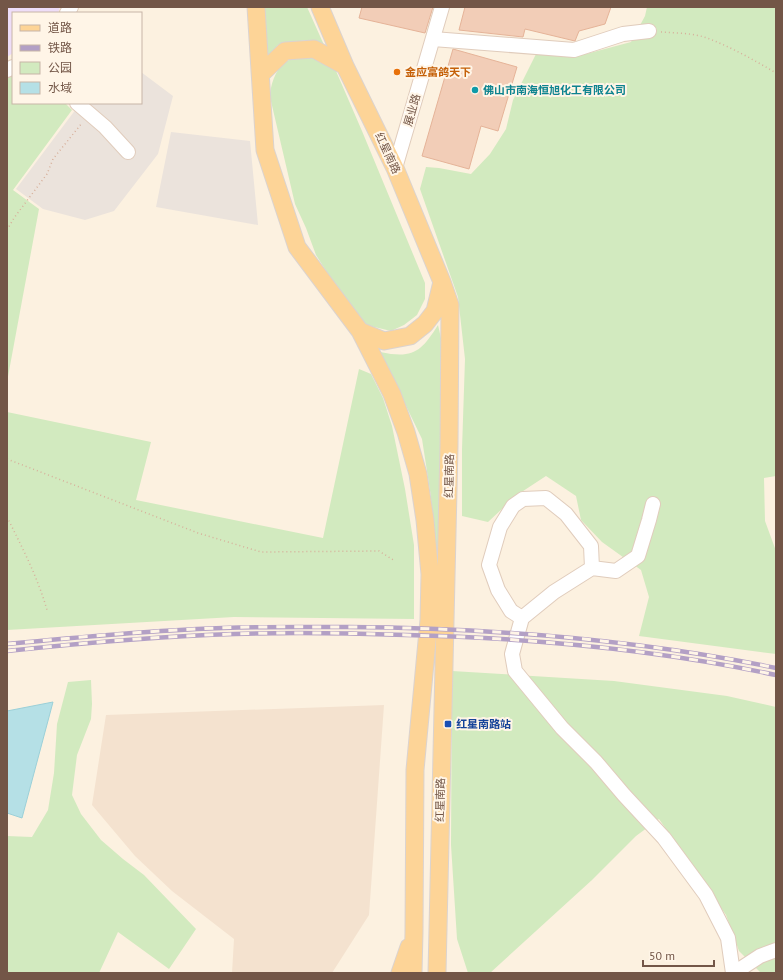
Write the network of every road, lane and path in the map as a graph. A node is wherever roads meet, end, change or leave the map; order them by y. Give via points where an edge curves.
1 (256, 7) edge
2 (320, 7) edge
3 (442, 7) edge
4 (649, 31) joint
5 (433, 39) junction
6 (345, 66) junction
7 (776, 73) edge
8 (261, 74) junction
9 (78, 104) edge
10 (90, 114) junction
11 (128, 152) dead end
12 (395, 168) junction
13 (7, 230) edge
14 (442, 282) junction
15 (360, 331) junction
16 (7, 459) edge
17 (653, 504) dead end
18 (7, 517) edge
19 (395, 561) dead end
20 (592, 568) junction
21 (47, 610) dead end
22 (522, 618) junction
23 (438, 906) junction
24 (414, 932) junction
25 (776, 950) edge
26 (400, 973) edge
27 (413, 973) edge
28 (437, 973) edge
29 (448, 973) edge
30 (734, 973) edge

1 - 8 main road
2 - 6 main road, 红星南路
3 - 5 street, 展业路
4 - 5 street via 623,34 574,50
4 - 7 path via 706,37
5 - 12 street, 展业路
6 - 8 main road via 314,49 285,51
6 - 12 main road, 红星南路
8 - 15 main road via 265,150 297,248
9 - 10 street
10 - 11 street
10 - 13 path via 53,159 47,174
12 - 14 main road, 红星南路
14 - 15 main road via 435,311 425,324 410,336 384,341
14 - 23 main road, 红星南路 via 450,305
15 - 24 main road via 392,394 406,432 418,474 430,574 429,620 415,770
16 - 19 path via 198,533 261,552 379,551
17 - 20 street via 638,556 616,571
18 - 21 path via 43,595
20 - 22 street via 554,592
20 - 22 street via 591,546 566,514 546,498 523,499 513,506 500,527 489,565 498,590 511,611
22 - 30 street via 512,654 515,672 562,728 664,838 706,895 728,938
23 - 28 main road, 红星南路
23 - 29 main road
24 - 26 main road
24 - 27 main road
25 - 30 street via 760,956

